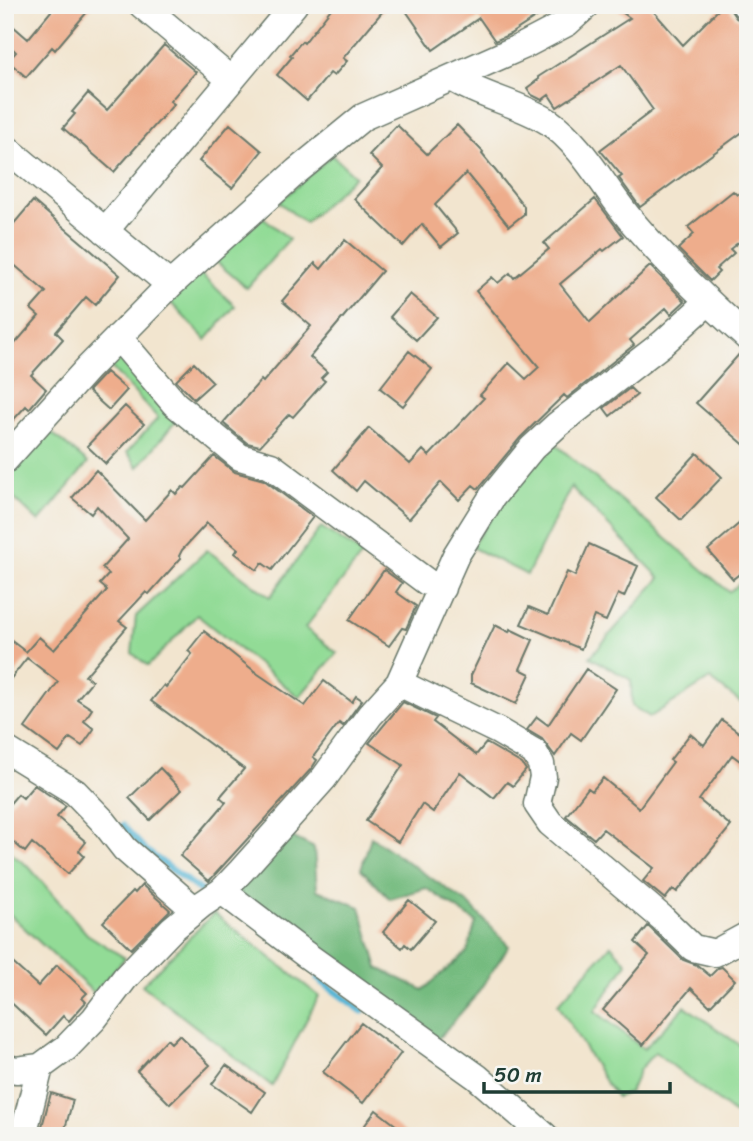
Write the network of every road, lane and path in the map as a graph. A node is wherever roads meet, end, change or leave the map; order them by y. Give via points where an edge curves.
1 (142, 5) edge
2 (294, 5) edge
3 (587, 5) edge
4 (452, 78) junction
5 (231, 80) junction
6 (5, 147) edge
7 (105, 231) junction
8 (170, 285) junction
9 (708, 302) junction
10 (118, 337) junction
11 (748, 338) edge
12 (5, 460) edge
13 (442, 588) junction
14 (399, 683) junction
15 (5, 749) edge
16 (206, 902) junction
17 (748, 935) edge
18 (5, 1067) edge
19 (40, 1067) junction
20 (23, 1136) edge
21 (545, 1136) edge

1 - 5 street
2 - 5 street
3 - 4 street via 567,23
4 - 8 street via 363,117
4 - 9 street via 549,122 568,138 634,224
5 - 7 street
6 - 7 street
7 - 8 street
8 - 10 street
9 - 11 street
9 - 13 street via 532,448 492,497 456,555
10 - 12 street
10 - 13 street via 175,404 240,457 271,466 427,582
13 - 14 street
14 - 16 street via 324,778
14 - 17 street via 534,752 542,777 537,804 550,823 662,916 693,948 715,953
15 - 16 street via 75,792 125,849
16 - 19 street via 172,929 125,978 66,1048
16 - 21 street via 305,954 477,1077
18 - 19 street
19 - 20 street

